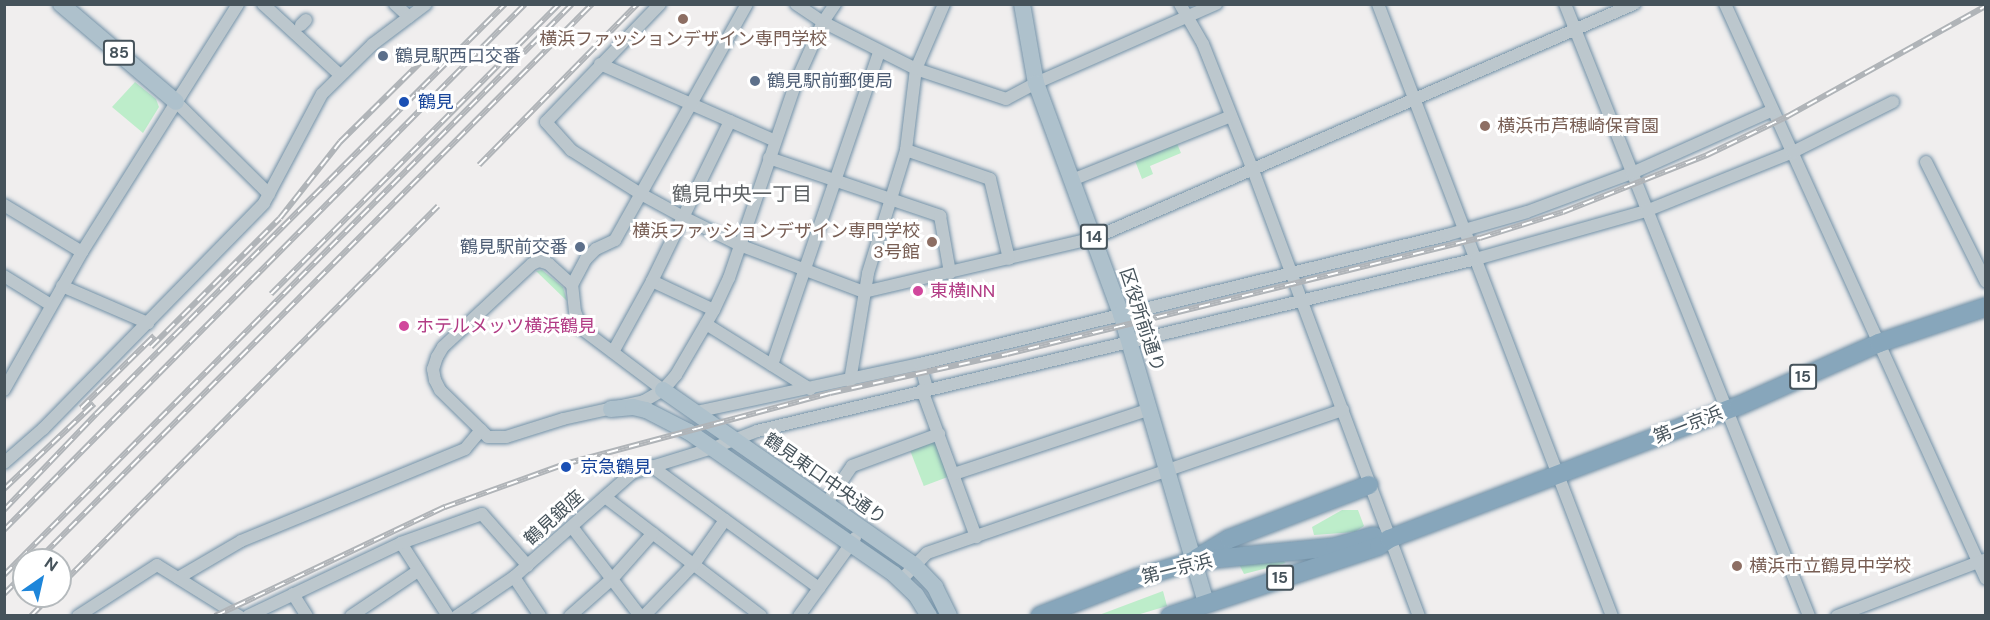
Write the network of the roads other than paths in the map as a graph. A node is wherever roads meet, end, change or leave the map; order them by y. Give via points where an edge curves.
1 (61, 4) edge
2 (238, 4) edge
3 (263, 4) edge
4 (395, 4) edge
5 (426, 4) edge
6 (660, 4) edge
7 (747, 4) edge
8 (796, 4) edge
9 (835, 4) edge
10 (944, 4) edge
11 (1022, 4) edge
12 (1180, 4) edge
13 (1216, 4) edge
14 (1378, 4) edge
15 (1564, 4) edge
16 (1634, 4) edge
17 (1725, 4) edge
18 (409, 17) junction
19 (1188, 17) junction
20 (823, 22) junction
21 (1575, 30) junction
22 (879, 52) junction
23 (600, 64) junction
24 (916, 69) junction
25 (340, 75) junction
26 (1036, 83) junction
27 (1415, 99) junction
28 (176, 102) junction
29 (1893, 102) dead end
30 (691, 103) junction
31 (1773, 110) junction
32 (1231, 116) junction
33 (730, 121) junction
34 (775, 141) junction
35 (906, 150) junction
36 (1793, 152) junction
37 (769, 158) junction
38 (1926, 162) dead end
39 (1253, 170) junction
40 (1632, 173) junction
41 (835, 180) junction
42 (1072, 180) junction
43 (269, 194) junction
44 (641, 194) junction
45 (892, 199) junction
46 (4, 205) edge
47 (1646, 211) junction
48 (683, 217) junction
49 (1465, 230) junction
50 (1094, 238) junction
51 (742, 246) junction
52 (82, 252) junction
53 (1009, 259) junction
54 (1476, 259) junction
55 (805, 270) junction
56 (950, 273) junction
57 (1291, 273) junction
58 (4, 276) edge
59 (652, 281) junction
60 (1986, 282) edge
61 (572, 285) junction
62 (62, 286) junction
63 (864, 292) junction
64 (1302, 300) junction
65 (51, 305) junction
66 (1986, 307) edge
67 (714, 310) junction
68 (1122, 314) junction
69 (148, 323) junction
70 (706, 324) junction
71 (1130, 341) junction
72 (1879, 343) junction
73 (613, 352) junction
74 (920, 364) junction
75 (772, 365) junction
76 (850, 381) junction
77 (810, 389) junction
78 (4, 390) edge
79 (663, 390) junction
80 (924, 390) junction
81 (611, 409) junction
82 (1150, 409) junction
83 (1342, 410) junction
84 (1727, 410) junction
85 (696, 412) junction
86 (480, 430) junction
87 (689, 432) junction
88 (939, 434) junction
89 (735, 440) junction
90 (713, 448) junction
91 (4, 463) edge
92 (651, 466) junction
93 (1168, 470) junction
94 (954, 474) junction
95 (1558, 475) junction
96 (1369, 485) junction
97 (605, 497) junction
98 (826, 504) junction
99 (725, 520) junction
100 (572, 527) junction
101 (861, 528) junction
102 (653, 533) junction
103 (976, 537) junction
104 (1389, 539) junction
105 (401, 543) junction
106 (851, 543) junction
107 (1193, 561) junction
108 (1982, 561) edge
109 (694, 564) junction
110 (528, 566) junction
111 (915, 566) junction
112 (418, 571) junction
113 (514, 577) junction
114 (178, 578) junction
115 (613, 578) junction
116 (1986, 579) edge
117 (901, 580) junction
118 (819, 588) junction
119 (293, 594) junction
120 (1208, 609) edge
121 (78, 615) edge
122 (239, 615) edge
123 (248, 615) edge
124 (307, 615) edge
125 (351, 615) edge
126 (448, 615) edge
127 (457, 615) edge
128 (540, 615) edge
129 (570, 615) edge
130 (642, 615) edge
131 (761, 615) edge
132 (800, 615) edge
133 (929, 615) edge
134 (949, 615) edge
135 (1040, 615) edge
136 (1170, 615) edge
137 (1419, 615) edge
138 (1612, 615) edge
139 (1809, 615) edge
140 (1837, 615) edge

1 - 28 main road, 85
2 - 28 street
3 - 25 street
4 - 18 street
5 - 18 street
6 - 23 street
7 - 30 street
8 - 20 street
9 - 20 street
10 - 24 street
11 - 26 main road, 区役所前通り / 14
12 - 19 street
13 - 19 street
14 - 27 street
15 - 21 street
16 - 21 street
17 - 31 street
18 - 25 street
19 - 26 street
19 - 32 street via 1203,44
20 - 22 street
20 - 34 street
21 - 27 street
21 - 40 street
22 - 24 street
22 - 41 street
23 - 30 street
23 - 44 street via 546,122 571,150
24 - 26 street via 1006,99
24 - 35 street
25 - 43 street via 317,102
26 - 42 main road, 区役所前通り / 14
27 - 39 street
27 - 49 street
28 - 43 street
28 - 52 street
29 - 36 street, 鶴見銀座
30 - 33 street
30 - 44 street
31 - 36 street
31 - 40 street
32 - 39 street
32 - 42 street
33 - 34 street
33 - 48 street
34 - 37 street
35 - 45 street
35 - 53 street via 990,179
36 - 47 street, 鶴見銀座
36 - 72 street
37 - 41 street
37 - 51 street
38 - 60 street
39 - 50 street
39 - 57 street
40 - 47 street
40 - 49 street
41 - 45 street
41 - 55 street
42 - 50 main road, 区役所前通り / 14
43 - 69 street
44 - 48 street
44 - 61 street via 615,240 586,258
45 - 56 street via 940,216
45 - 63 street
46 - 52 street
47 - 54 street, 鶴見銀座
47 - 84 street
48 - 51 street
48 - 59 street
49 - 54 street
49 - 57 street
50 - 53 street
50 - 68 main road, 区役所前通り / 14
51 - 55 street
51 - 67 street
52 - 62 street
53 - 56 street
54 - 64 street, 鶴見銀座
54 - 95 street
55 - 63 street
55 - 75 street
56 - 63 street
57 - 64 street
57 - 68 street
58 - 65 street
59 - 67 street
59 - 73 street
61 - 73 street via 575,312 582,329
61 - 86 street via 549,264 532,264 443,347 433,369 435,380
62 - 65 street
62 - 69 street
63 - 76 street
64 - 71 street, 鶴見銀座
64 - 83 street
65 - 78 street
66 - 72 highway, 第一京浜 / 15
67 - 70 street
68 - 71 main road, 区役所前通り / 14
68 - 74 street
69 - 91 street
70 - 75 street
70 - 79 street
71 - 80 street, 鶴見銀座
71 - 82 main road, 区役所前通り / 14
72 - 84 highway, 第一京浜 / 15
72 - 108 street
73 - 79 street
74 - 76 street
74 - 80 street
75 - 77 street
76 - 77 street
77 - 85 street
79 - 81 street via 644,401
79 - 85 main road, 鶴見東口中央通り
79 - 87 main road via 667,407
80 - 88 street
80 - 89 street, 鶴見銀座 via 757,431
81 - 86 street via 563,419 507,438 488,437
81 - 87 main road via 646,410
82 - 93 main road, 区役所前通り / 14
82 - 94 street
83 - 93 street
83 - 96 street
84 - 95 highway, 第一京浜 / 15
84 - 139 street
85 - 89 main road, 鶴見東口中央通り
86 - 114 street via 465,449 241,541
87 - 90 main road, 鶴見東口中央通り
88 - 94 street
88 - 98 street via 852,466
89 - 90 street, 鶴見銀座
89 - 98 main road, 鶴見東口中央通り
90 - 92 street, 鶴見銀座
90 - 106 main road, 鶴見東口中央通り
92 - 97 street, 鶴見銀座 via 632,473
92 - 99 street
93 - 103 street
93 - 107 main road, 区役所前通り / 14
94 - 103 street
95 - 104 highway, 第一京浜 / 15
95 - 138 street
96 - 104 street
96 - 107 highway, 15 via 1229,539
97 - 100 street, 鶴見銀座
97 - 102 street
98 - 101 main road, 鶴見東口中央通り
99 - 109 street
99 - 118 street
100 - 110 street, 鶴見銀座
100 - 115 street
101 - 106 street
101 - 111 main road, 鶴見東口中央通り
102 - 109 street
102 - 115 street
103 - 111 street via 927,553
104 - 107 highway, 第一京浜 / 15 via 1375,535 1335,547
104 - 120 highway, 第一京浜 / 15
104 - 137 street
105 - 110 street via 482,514
105 - 112 street
105 - 119 street
106 - 117 main road, 鶴見東口中央通り
106 - 118 street
107 - 120 main road, 区役所前通り / 14
107 - 135 highway, 第一京浜 / 15
108 - 116 street
108 - 140 street
109 - 130 street
109 - 131 street
110 - 113 street, 鶴見銀座
111 - 117 street
111 - 134 main road, 鶴見東口中央通り via 935,587
112 - 125 street
112 - 126 street
113 - 127 street, 鶴見銀座
113 - 128 street
114 - 121 street via 157,565
114 - 122 street
115 - 129 street
115 - 130 street
117 - 133 main road, 鶴見東口中央通り
118 - 132 street
119 - 123 street
119 - 124 street
120 - 136 highway, 第一京浜 / 15

